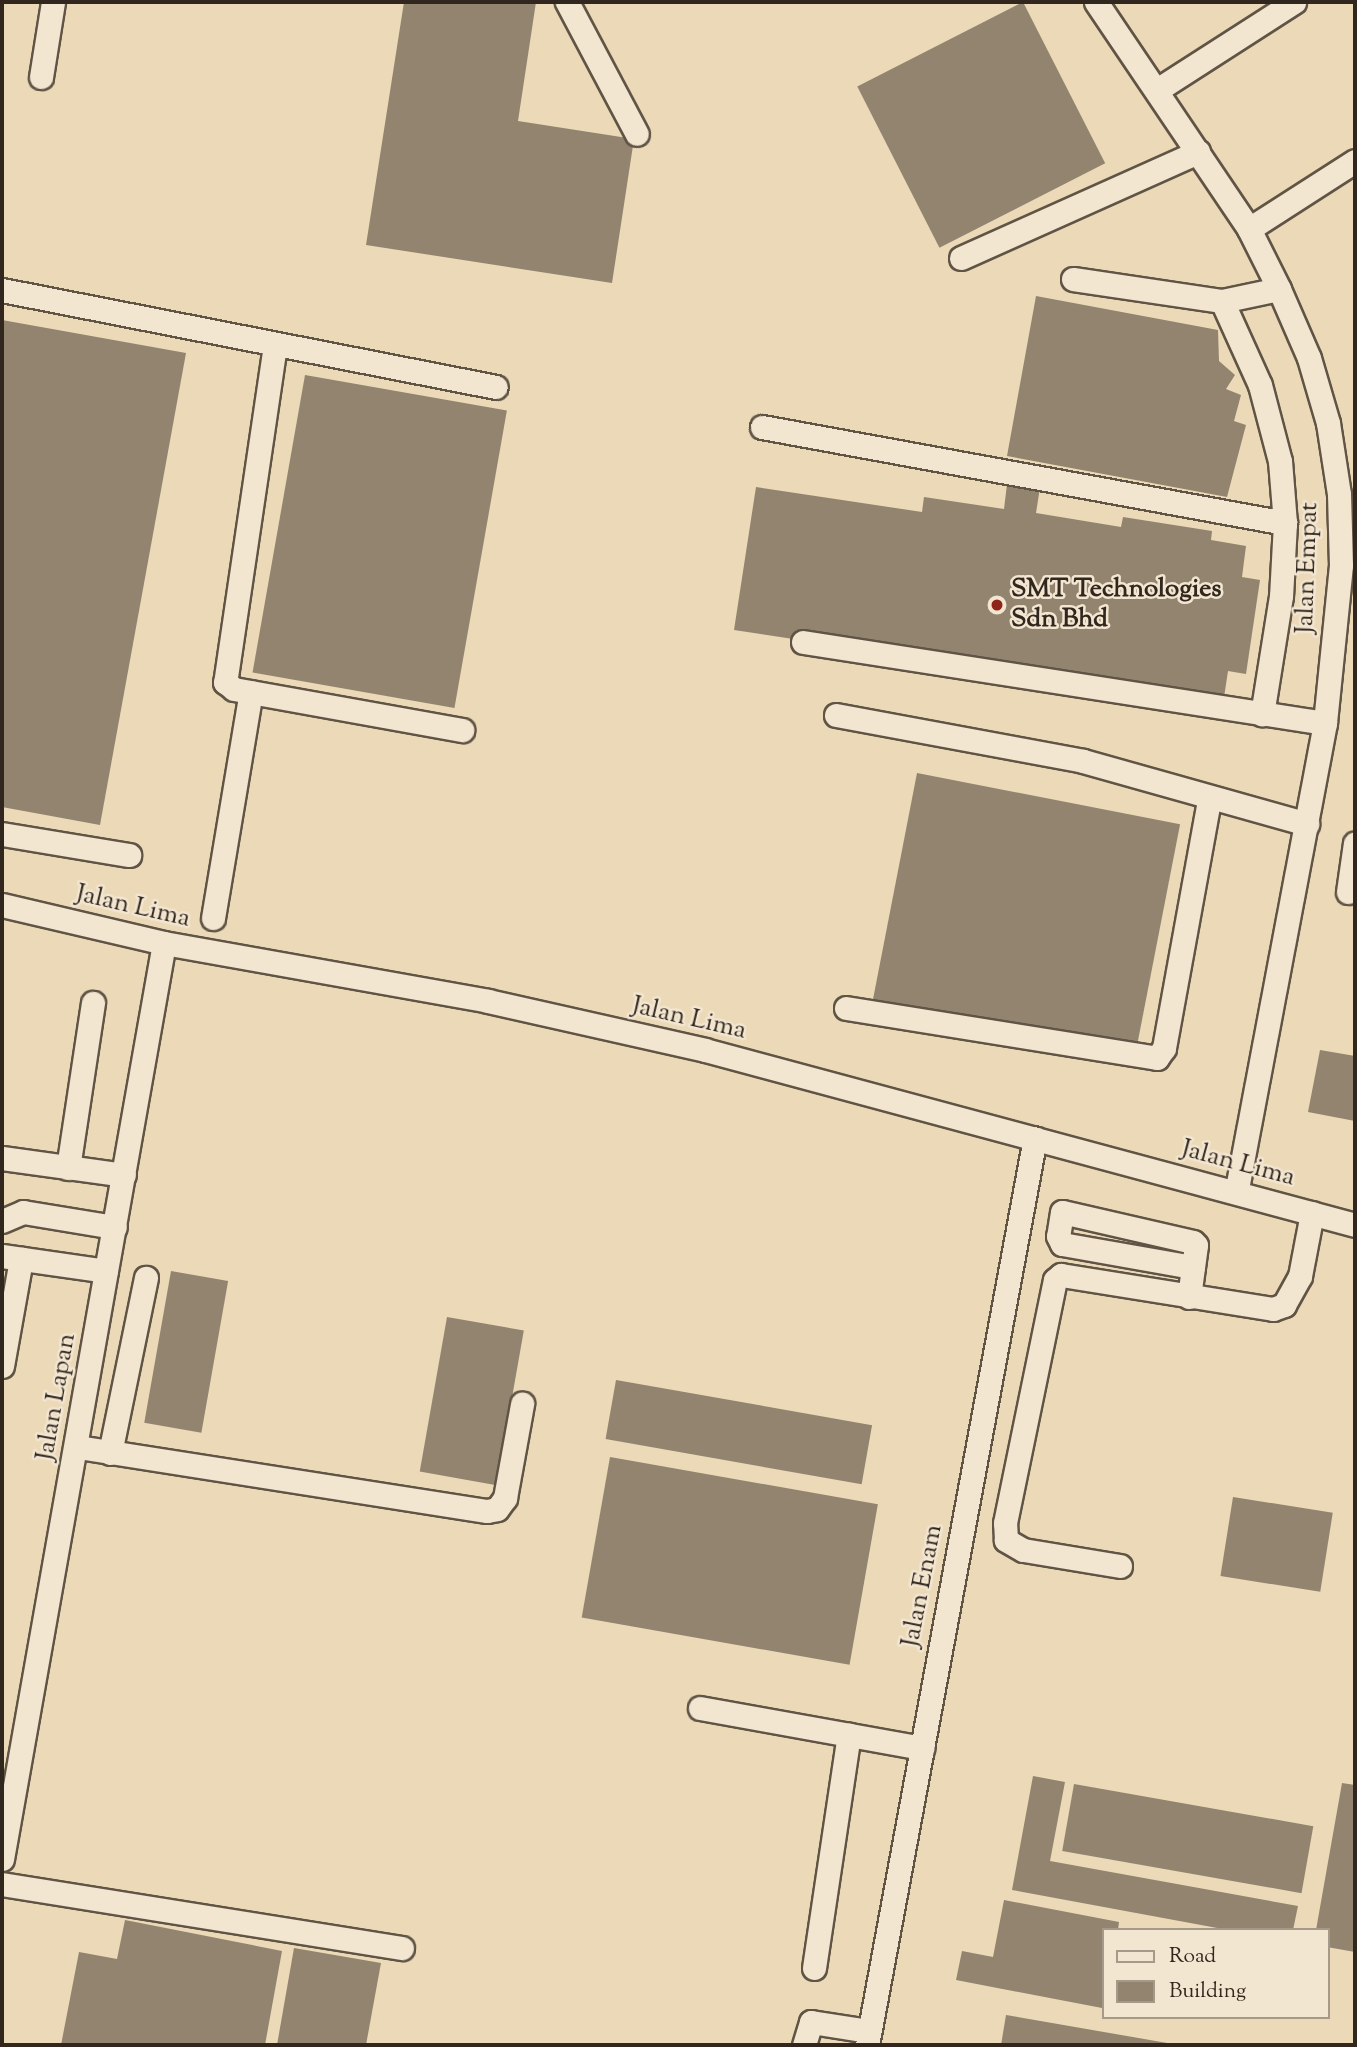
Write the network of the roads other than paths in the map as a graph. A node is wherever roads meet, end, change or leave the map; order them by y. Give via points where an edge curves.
1 (53, 2) edge
2 (567, 2) edge
3 (1096, 2) edge
4 (1294, 2) edge
5 (41, 77) dead end
6 (1157, 90) junction
7 (637, 134) dead end
8 (1198, 152) junction
9 (1355, 161) edge
10 (1249, 229) junction
11 (961, 257) dead end
12 (1073, 279) dead end
13 (1279, 289) junction
14 (2, 290) edge
15 (1222, 301) junction
16 (275, 345) junction
17 (496, 387) dead end
18 (762, 427) dead end
19 (1285, 523) junction
20 (803, 642) dead end
21 (1344, 648) edge
22 (251, 692) junction
23 (1262, 714) junction
24 (836, 715) dead end
25 (1325, 723) junction
26 (462, 730) dead end
27 (1209, 800) junction
28 (1307, 824) junction
29 (2, 834) edge
30 (1355, 843) edge
31 (129, 855) dead end
32 (1348, 892) dead end
33 (2, 905) edge
34 (214, 918) dead end
35 (164, 943) junction
36 (93, 1003) dead end
37 (846, 1008) dead end
38 (1035, 1138) junction
39 (2, 1158) edge
40 (68, 1168) junction
41 (124, 1175) junction
42 (1236, 1192) junction
43 (1312, 1213) junction
44 (2, 1221) edge
45 (1355, 1225) edge
46 (115, 1227) junction
47 (11, 1257) edge
48 (1193, 1267) junction
49 (106, 1271) junction
50 (146, 1278) dead end
51 (1189, 1297) junction
52 (2, 1366) edge
53 (522, 1404) dead end
54 (78, 1447) junction
55 (110, 1453) junction
56 (1120, 1566) dead end
57 (700, 1708) dead end
58 (849, 1735) junction
59 (922, 1748) junction
60 (8, 1790) edge
61 (2, 1859) edge
62 (2, 1884) edge
63 (402, 1948) dead end
64 (814, 1968) dead end
65 (868, 2038) edge
66 (804, 2045) edge

1 - 5 street
2 - 7 street
3 - 6 street, Jalan Empat
4 - 6 street
6 - 8 street, Jalan Empat
8 - 10 street, Jalan Empat
8 - 11 street
9 - 10 street
10 - 13 street, Jalan Empat
12 - 15 street
13 - 15 street
13 - 21 street, Jalan Empat via 1309,358 1328,423 1338,482
14 - 16 street
15 - 19 street via 1260,385 1280,461
16 - 17 street
16 - 22 street via 224,673 234,689
18 - 19 street
19 - 23 street via 1281,596
20 - 23 street
21 - 25 street, Jalan Empat
22 - 26 street
22 - 34 street
23 - 25 street
24 - 27 street via 1083,761
25 - 28 street, Jalan Empat
27 - 28 street
27 - 37 street via 1164,1048 1157,1058
28 - 42 street, Jalan Empat
29 - 31 street
30 - 32 street
33 - 35 street, Jalan Lima
35 - 38 street, Jalan Lima via 488,1002 705,1050
35 - 41 street, Jalan Lapan
36 - 40 street
38 - 42 street, Jalan Lima
38 - 59 street, Jalan Enam
39 - 40 street
40 - 41 street
41 - 46 street, Jalan Lapan
42 - 43 street, Jalan Lima
43 - 45 street, Jalan Lima
43 - 51 street via 1300,1276 1284,1305 1252,1307
44 - 46 street via 23,1212
46 - 49 street, Jalan Lapan
47 - 49 street
47 - 52 street
48 - 48 street via 1196,1245 1191,1241 1062,1212 1058,1236 1062,1244
48 - 51 street
49 - 54 street, Jalan Lapan
50 - 55 street
51 - 56 street via 1061,1275 1051,1286 1005,1523 1006,1541 1023,1550
53 - 55 street via 503,1505 487,1511
54 - 55 street
54 - 60 street, Jalan Lapan
57 - 58 street
58 - 59 street
58 - 64 street
59 - 65 street, Jalan Enam
60 - 61 street, Jalan Lapan
62 - 63 street
65 - 66 street via 811,2022

